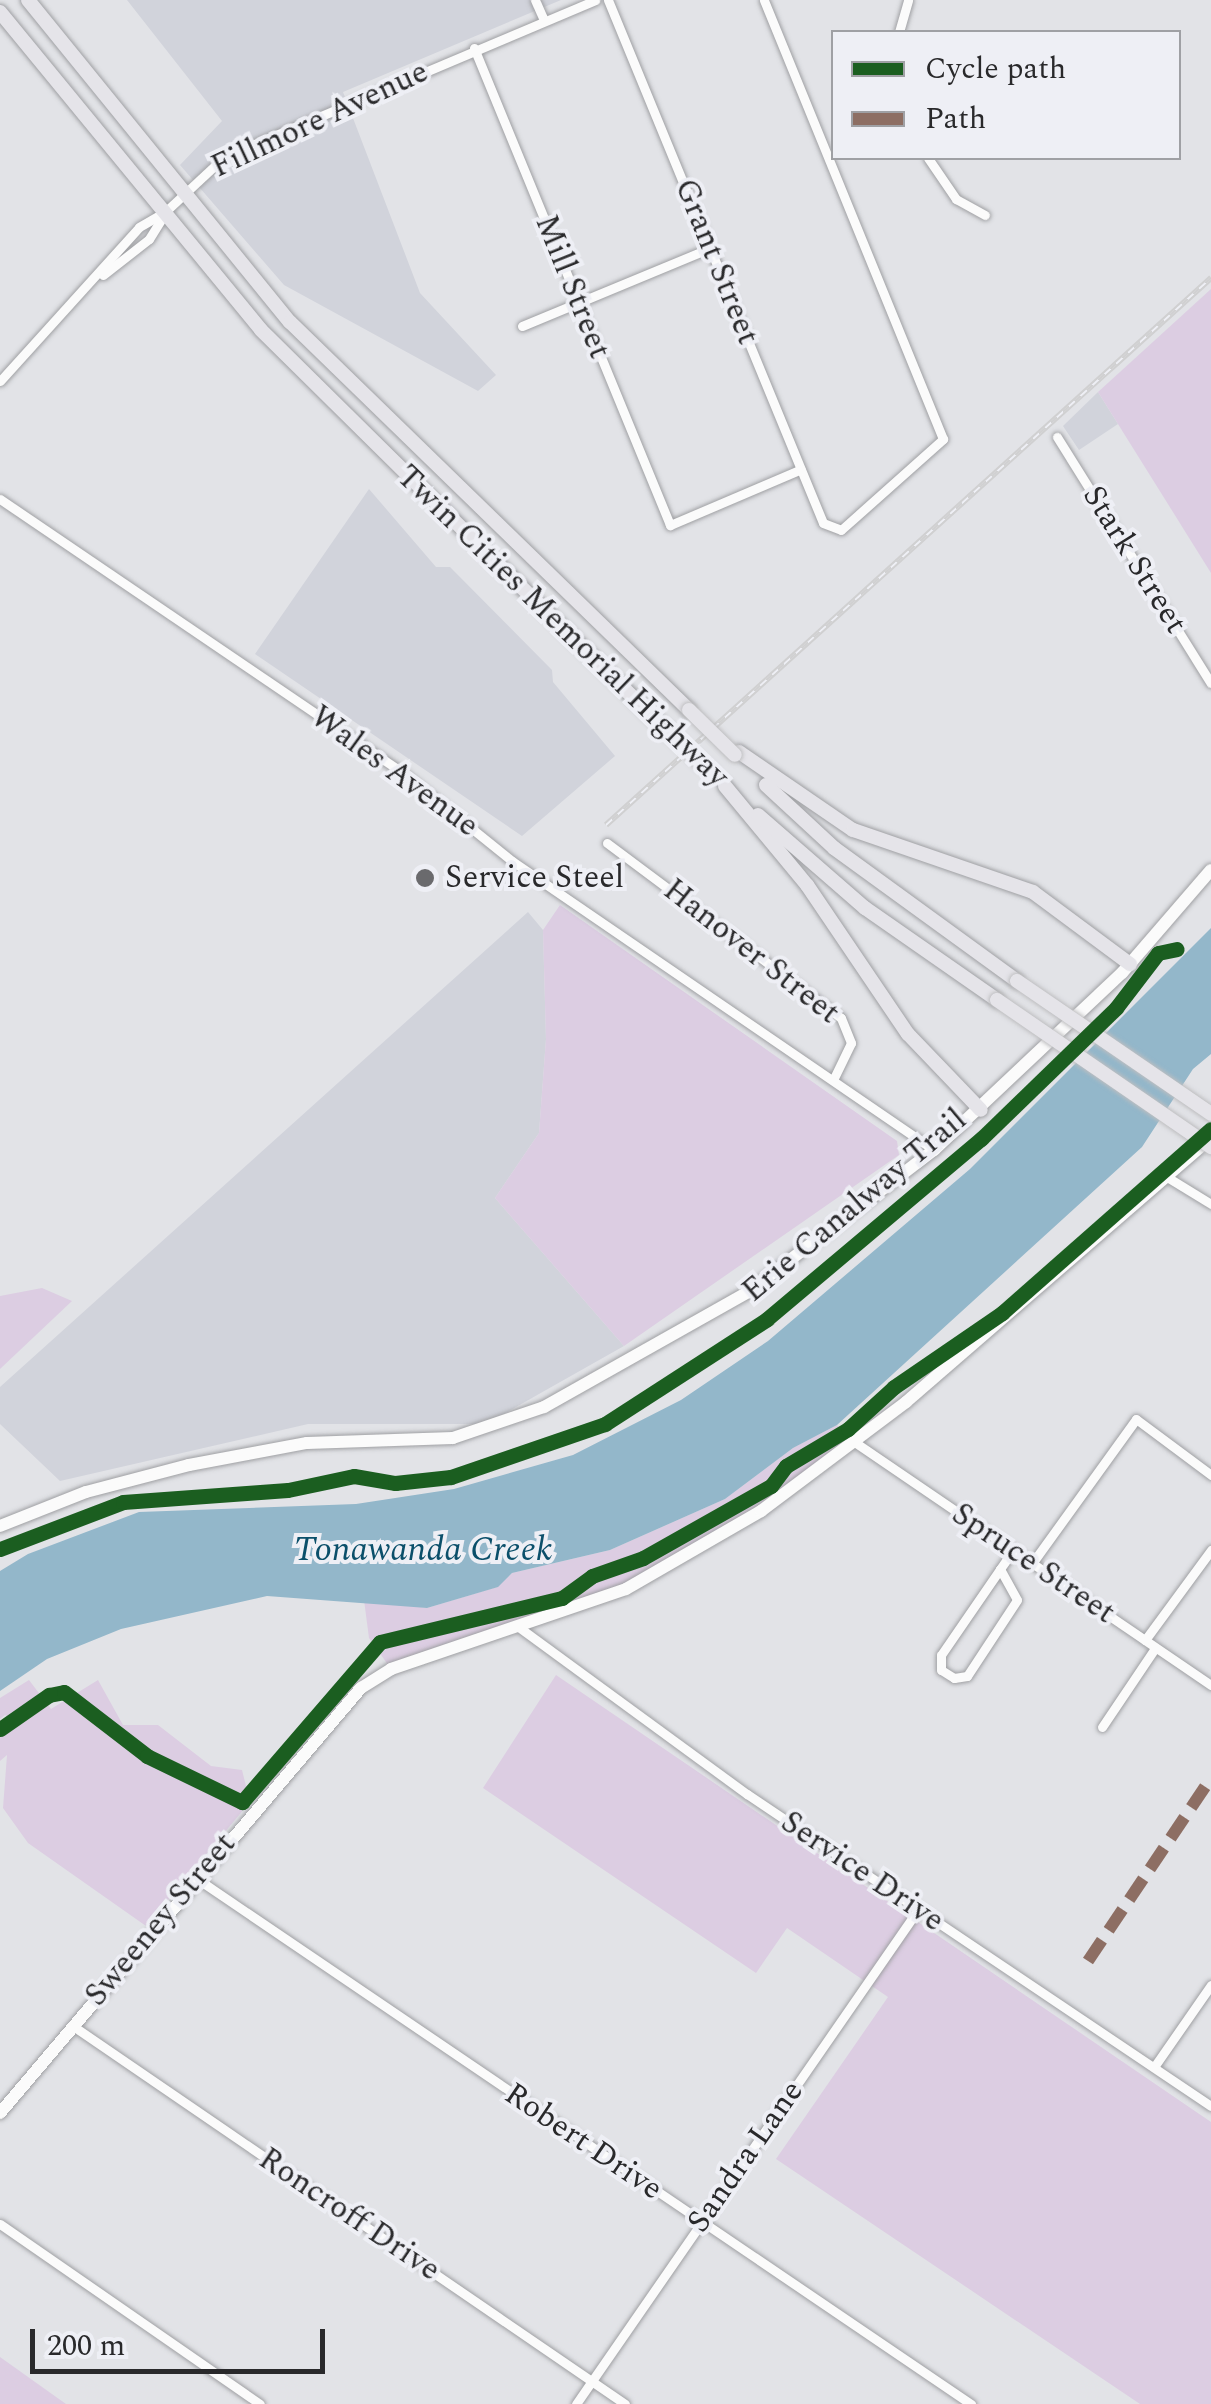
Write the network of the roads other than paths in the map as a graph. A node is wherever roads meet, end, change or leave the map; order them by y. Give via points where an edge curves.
1 (28, 0) edge
2 (536, 0) edge
3 (595, 0) edge
4 (608, 0) edge
5 (764, 0) edge
6 (908, 0) edge
7 (0, 12) edge
8 (544, 20) junction
9 (900, 30) edge
10 (474, 48) junction
11 (929, 160) edge
12 (184, 192) junction
13 (165, 212) junction
14 (985, 215) dead end
15 (710, 248) junction
16 (101, 276) junction
17 (579, 302) junction
18 (522, 326) dead end
19 (0, 381) edge
20 (1056, 437) dead end
21 (801, 470) junction
22 (0, 499) edge
23 (1211, 682) edge
24 (737, 754) junction
25 (726, 786) junction
26 (607, 842) dead end
27 (1211, 870) edge
28 (1130, 964) junction
29 (833, 1080) junction
30 (981, 1110) junction
31 (1211, 1114) edge
32 (1211, 1138) edge
33 (1211, 1147) edge
34 (934, 1150) junction
35 (1167, 1177) junction
36 (1211, 1204) edge
37 (856, 1442) junction
38 (1211, 1475) edge
39 (0, 1526) edge
40 (1014, 1550) junction
41 (1211, 1550) edge
42 (1033, 1562) junction
43 (1000, 1569) junction
44 (520, 1628) junction
45 (1144, 1640) junction
46 (1155, 1648) junction
47 (1211, 1685) edge
48 (1102, 1727) dead end
49 (196, 1878) junction
50 (917, 1910) junction
51 (1211, 1985) edge
52 (72, 2026) junction
53 (1154, 2067) junction
54 (1211, 2106) edge
55 (0, 2113) edge
56 (700, 2222) junction
57 (0, 2224) edge
58 (591, 2381) junction
59 (260, 2404) edge
60 (576, 2404) edge
61 (625, 2404) edge
62 (972, 2404) edge

1 - 12 main road, Twin Cities Memorial Highway
2 - 8 street
3 - 8 street, Fillmore Avenue
4 - 15 street, Grant Street
5 - 21 street, Grant Street via 942,439 847,527 823,523
6 - 9 street
7 - 13 main road, Twin Cities Memorial Highway
8 - 10 street, Fillmore Avenue
10 - 12 street, Fillmore Avenue via 224,157
10 - 17 street, Mill Street
11 - 14 street via 956,199
12 - 13 street, Fillmore Avenue
12 - 24 main road, Twin Cities Memorial Highway, bridge via 254,282 349,384
13 - 16 street, Fillmore Avenue via 139,227
13 - 16 street via 149,240
13 - 25 main road, Twin Cities Memorial Highway, bridge via 261,330 335,407
15 - 17 street
15 - 21 street, Grant Street
16 - 19 street, Fillmore Avenue
17 - 18 street
17 - 21 street, Mill Street via 670,525
20 - 23 street, Stark Street
22 - 29 street, Wales Avenue via 403,773 512,862
24 - 28 main road via 853,830 1033,892
24 - 31 main road, Twin Cities Memorial Highway, bridge via 834,848
25 - 30 main road via 808,884 908,1034
25 - 33 main road, Twin Cities Memorial Highway, bridge via 829,880
26 - 29 street, Hanover Street via 841,1018 851,1043
27 - 28 street
28 - 30 street
29 - 34 street, Wales Avenue
30 - 34 street
32 - 35 street, Sweeney Street
34 - 39 street via 748,1292 499,1427 441,1439 267,1450 110,1485
35 - 36 street
35 - 37 street, Sweeney Street
37 - 40 street, Spruce Street
37 - 44 street, Sweeney Street via 687,1559
38 - 42 street via 1136,1420
40 - 42 street, Spruce Street
40 - 43 street
41 - 45 street
42 - 45 street, Spruce Street
43 - 43 street via 941,1655 941,1670 954,1678 966,1676 1017,1600
44 - 49 street, Sweeney Street via 391,1669 361,1688
44 - 50 street, Service Drive
45 - 46 street, Spruce Street
46 - 47 street, Spruce Street
46 - 48 street
49 - 52 street, Sweeney Street
49 - 56 street, Robert Drive
50 - 53 street, Service Drive
50 - 56 street, Sandra Lane
51 - 53 street
52 - 55 street, Sweeney Street
52 - 58 street, Roncroff Drive
53 - 54 street, Service Drive
56 - 58 street, Sandra Lane
56 - 62 street, Robert Drive
57 - 59 street
58 - 60 street, Sandra Lane
58 - 61 street, Roncroff Drive

